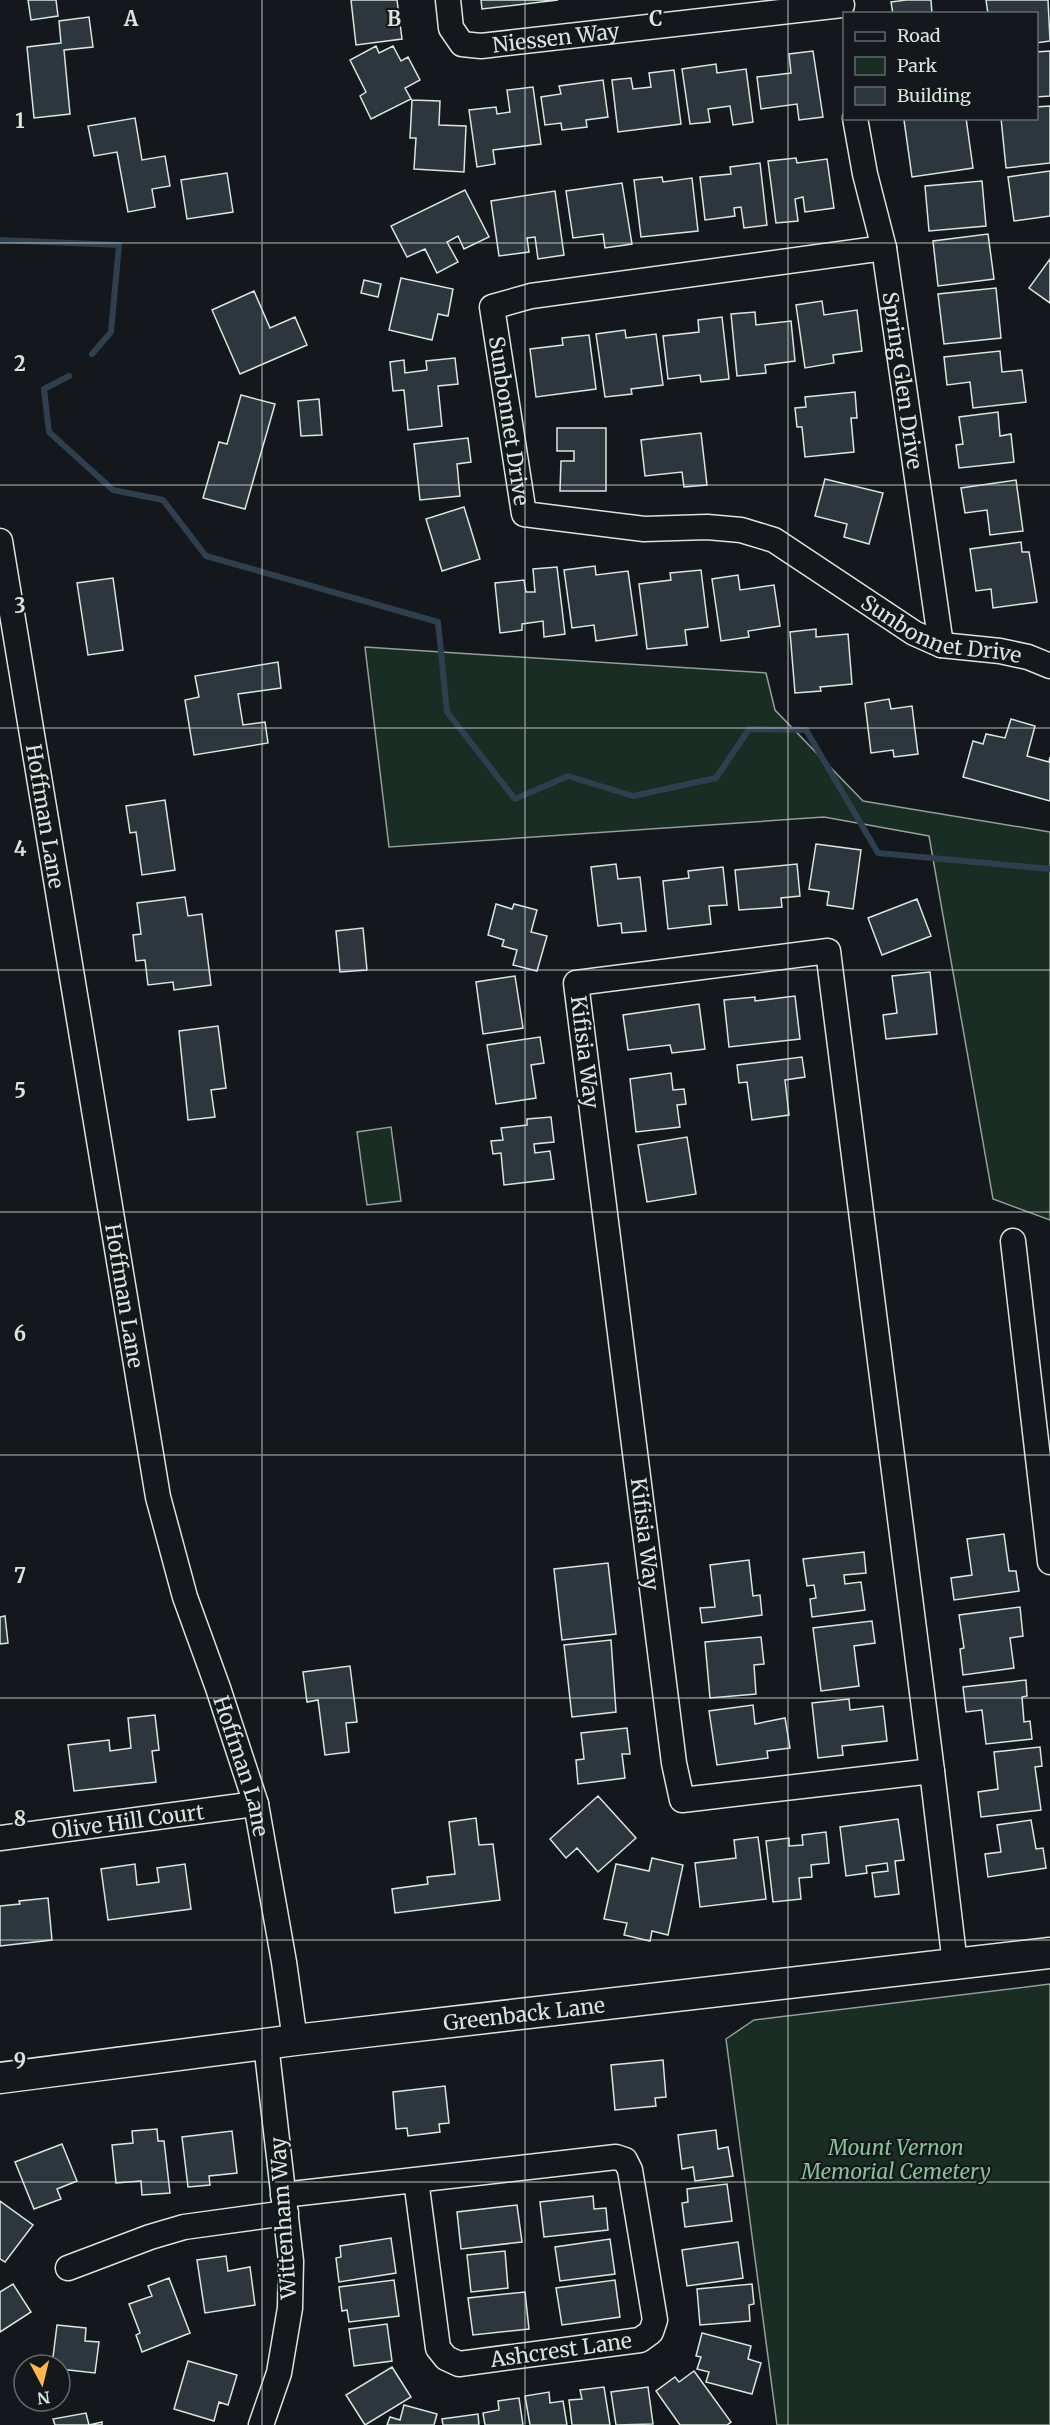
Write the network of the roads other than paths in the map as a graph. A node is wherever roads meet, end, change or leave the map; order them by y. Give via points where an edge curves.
1 (448, 0) edge
2 (843, 10) edge
3 (855, 120) edge
4 (884, 248) junction
5 (0, 541) edge
6 (941, 645) junction
7 (1050, 666) edge
8 (1013, 1241) dead end
9 (1042, 1425) edge
10 (1050, 1562) edge
11 (932, 1771) junction
12 (256, 1804) junction
13 (0, 1838) edge
14 (1050, 1953) edge
15 (955, 1964) junction
16 (280, 2042) junction
17 (0, 2078) edge
18 (416, 2180) junction
19 (284, 2204) junction
20 (68, 2268) dead end
21 (261, 2425) edge

1 - 2 street, Niessen Way via 451,28 462,44 481,46
3 - 4 street, Spring Glen Drive
4 - 6 street, Spring Glen Drive
4 - 6 street, Sunbonnet Drive via 531,297 492,307 524,514 644,529 707,526 741,530 774,540 914,633
5 - 12 street, Hoffman Lane via 158,1497 184,1597
6 - 7 street, Sunbonnet Drive via 1000,651
8 - 9 street
9 - 10 street
11 - 11 street, Kifisia Way via 828,951 576,983 674,1763 682,1800
11 - 15 street, Kifisia Way
12 - 13 street, Olive Hill Court
12 - 16 street, Hoffman Lane via 282,1952
14 - 15 main road, Greenback Lane
15 - 16 main road, Greenback Lane
16 - 17 main road, Greenback Lane
16 - 19 street, Wittenham Way
18 - 18 street, Ashcrest Lane via 616,2157 625,2160 630,2170 655,2320 651,2332 640,2340 459,2364 446,2358 438,2348
18 - 19 street, Ashcrest Lane
19 - 20 street, Ashcrest Lane via 150,2237
19 - 21 street, Wittenham Way via 291,2261 290,2308 279,2373

